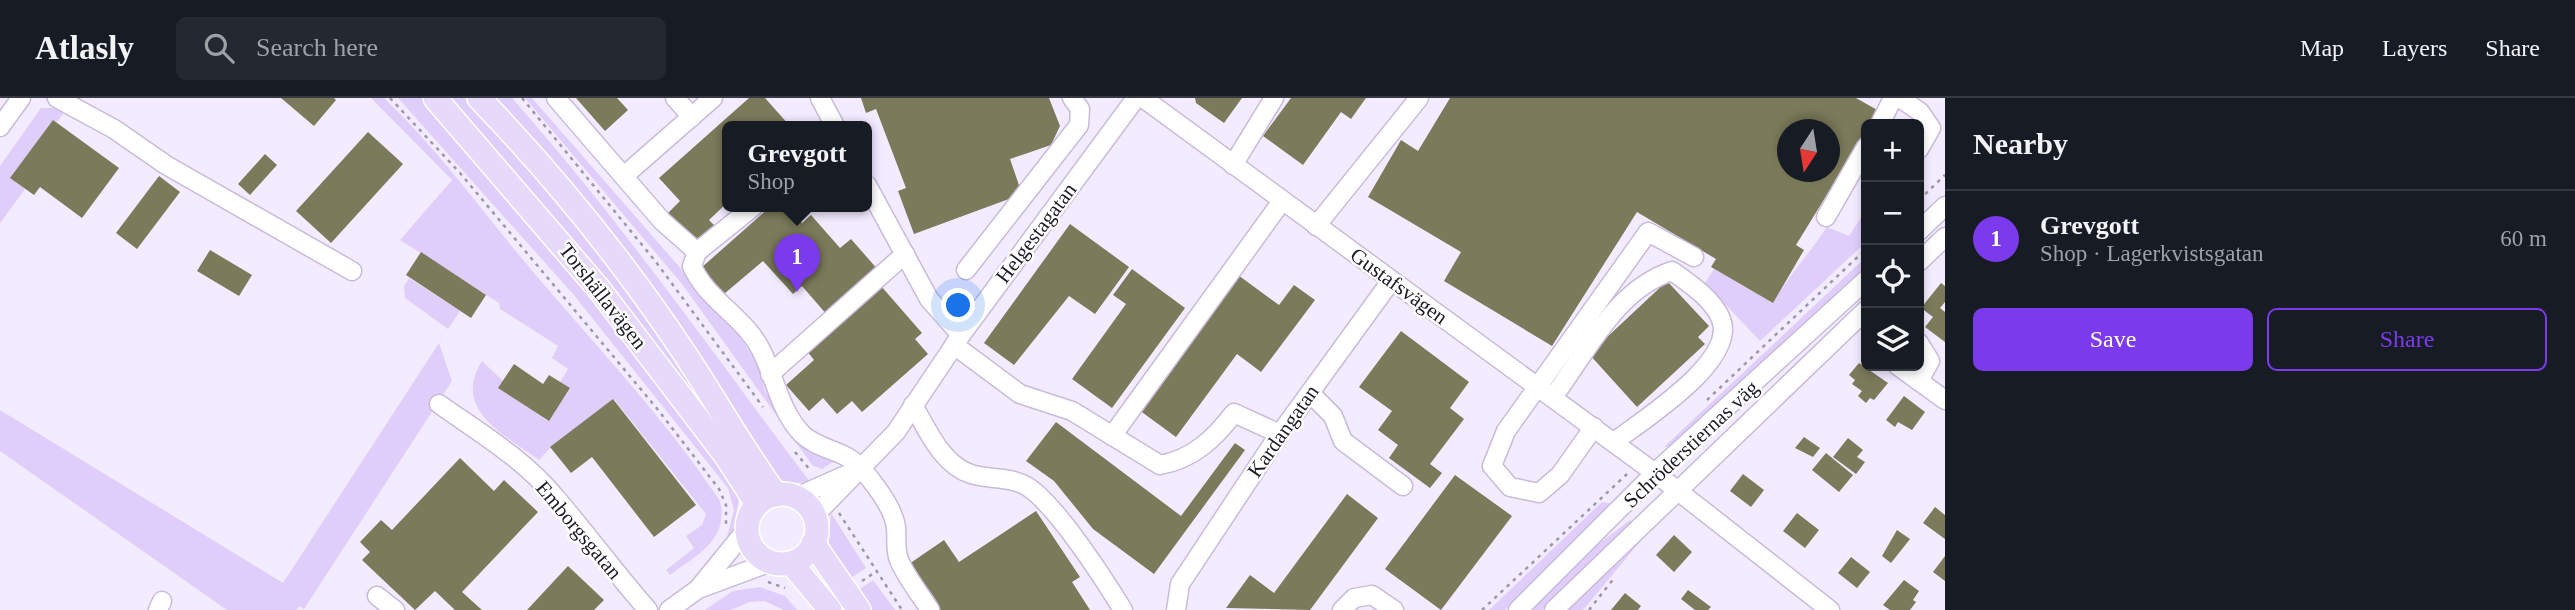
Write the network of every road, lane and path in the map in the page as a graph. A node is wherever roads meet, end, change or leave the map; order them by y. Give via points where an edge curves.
1 (21, 98) edge
2 (57, 98) edge
3 (390, 98) edge
4 (435, 98) edge
5 (478, 98) edge
6 (522, 98) edge
7 (556, 98) edge
8 (675, 98) edge
9 (713, 98) edge
10 (820, 98) edge
11 (1072, 98) edge
12 (1136, 98) edge
13 (1143, 98) edge
14 (1274, 98) edge
15 (1419, 98) edge
16 (1893, 98) edge
17 (1900, 98) edge
18 (692, 117) junction
19 (1882, 119) edge
20 (832, 121) edge
21 (0, 127) edge
22 (1924, 140) edge
23 (1861, 156) edge
24 (1233, 165) junction
25 (625, 175) junction
26 (1945, 175) edge
27 (1035, 179) junction
28 (872, 194) edge
29 (1924, 195) edge
30 (1061, 199) junction
31 (1282, 201) junction
32 (1945, 206) edge
33 (747, 212) edge
34 (1826, 217) dead end
35 (1316, 226) junction
36 (1924, 226) edge
37 (1945, 237) edge
38 (697, 252) junction
39 (905, 254) junction
40 (1694, 257) dead end
41 (1924, 257) edge
42 (966, 270) dead end
43 (352, 271) dead end
44 (1391, 281) junction
45 (1861, 285) edge
46 (1861, 315) edge
47 (957, 340) junction
48 (1924, 350) edge
49 (1905, 371) edge
50 (770, 374) junction
51 (1919, 382) junction
52 (1537, 385) junction
53 (1310, 393) junction
54 (1553, 397) junction
55 (1945, 400) edge
56 (439, 404) dead end
57 (913, 405) junction
58 (769, 414) dead end
59 (1594, 428) junction
60 (1280, 434) junction
61 (1112, 436) junction
62 (1614, 442) junction
63 (792, 447) dead end
64 (861, 468) junction
65 (1656, 473) junction
66 (1403, 486) dead end
67 (1676, 489) junction
68 (828, 491) junction
69 (776, 499) junction
70 (814, 516) junction
71 (736, 528) junction
72 (814, 543) junction
73 (773, 569) junction
74 (698, 589) junction
75 (787, 589) dead end
76 (377, 596) dead end
77 (1177, 609) edge
78 (395, 610) edge
79 (648, 610) edge
80 (669, 610) edge
81 (830, 610) edge
82 (859, 610) edge
83 (902, 610) edge
84 (930, 610) edge
85 (1124, 610) edge
86 (1342, 610) edge
87 (1394, 610) edge
88 (1518, 610) edge
89 (1554, 610) edge
90 (1830, 610) edge

1 - 21 street
2 - 43 street
3 - 71 path via 487,203 659,411 719,489
4 - 69 main road, Torshällavägen via 599,289 726,456
5 - 69 main road, Torshällavägen via 625,270 685,354
6 - 58 path via 656,262
7 - 25 street
8 - 18 street
9 - 18 street
10 - 20 street
11 - 27 street via 1080,109 1079,125
12 - 30 street, Helgestagatan
13 - 24 street, Gustafsvägen
14 - 24 street
15 - 35 street
16 - 19 street
17 - 22 street via 1920,112 1931,128
18 - 25 street
23 - 34 street
24 - 31 street, Gustafsvägen
25 - 38 street via 662,221
26 - 29 path
27 - 30 street
27 - 42 street
28 - 39 street
30 - 47 street, Helgestagatan
31 - 35 street, Gustafsvägen
31 - 61 street
32 - 36 street
33 - 38 street
35 - 44 street, Gustafsvägen
37 - 41 street
38 - 50 street via 692,266 695,274 744,324 760,347
39 - 47 street
39 - 50 street
40 - 52 street via 1648,232
44 - 52 street, Gustafsvägen
44 - 53 street, Kardangatan
45 - 65 street, Schröderstiernas väg
46 - 67 street, Schröderstiernas väg
47 - 57 street, Helgestagatan
47 - 61 street via 1020,394 1072,411
48 - 51 street via 1930,360
49 - 51 street
50 - 64 street via 796,427 824,448 841,451
51 - 55 street
52 - 54 street, Gustafsvägen
52 - 59 street via 1506,431 1492,466 1510,487 1539,493 1560,475
53 - 60 street, Kardangatan
53 - 66 street via 1333,416 1343,441
54 - 59 street, Gustafsvägen
54 - 62 street via 1619,306 1655,276 1672,271 1697,289 1722,320 1722,340 1710,362 1663,407
56 - 79 street, Emborgsgatan via 507,451 555,496
57 - 64 street, Helgestagatan via 882,449
57 - 85 street via 950,461 970,474 1002,477 1028,487 1060,520
59 - 62 street, Gustafsvägen
60 - 61 street via 1234,413 1216,437 1181,461 1160,465
60 - 77 street, Kardangatan via 1180,583
62 - 65 street, Gustafsvägen
63 - 68 path
64 - 68 street, Helgestagatan
64 - 84 street via 886,503 896,525 898,558
65 - 67 street, Gustafsvägen
65 - 88 street, Schröderstiernas väg
67 - 89 street, Schröderstiernas väg
67 - 90 street
68 - 69 street, Helgestagatan
68 - 70 street, Helgestagatan
68 - 83 path
69 - 70 main road via 809,507
69 - 71 main road
70 - 72 main road
71 - 73 main road
71 - 74 street
72 - 73 main road via 803,557
72 - 82 main road
73 - 74 street
73 - 75 path
73 - 81 main road
74 - 80 street
76 - 78 street
86 - 87 street via 1354,598 1371,595

